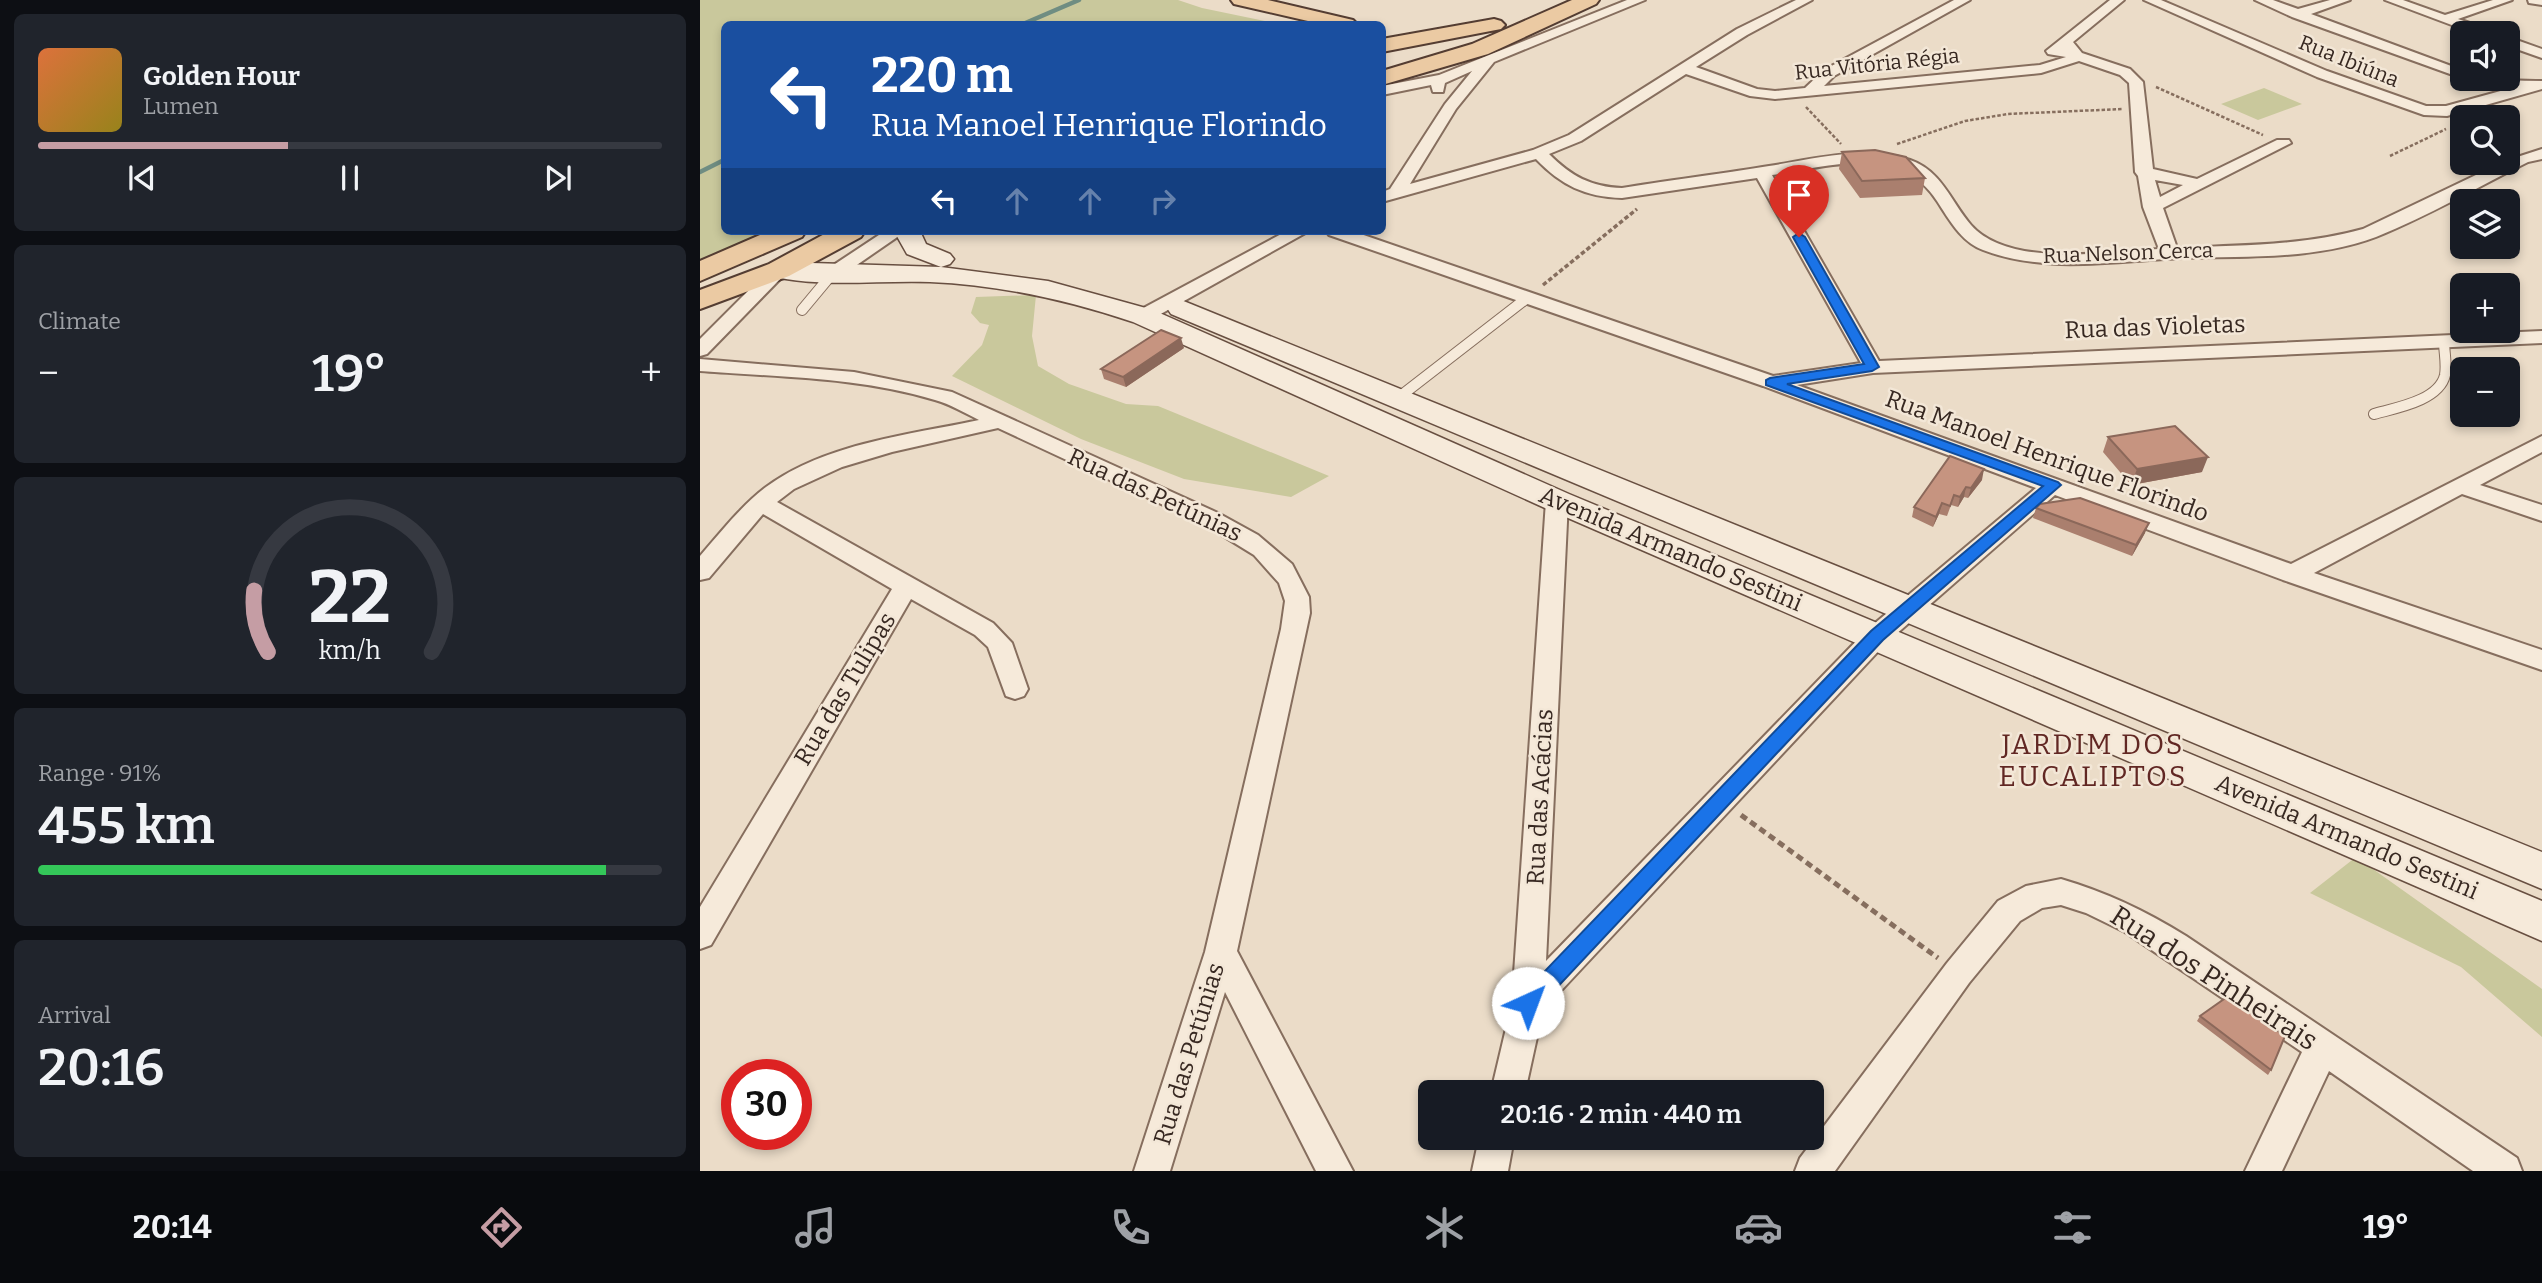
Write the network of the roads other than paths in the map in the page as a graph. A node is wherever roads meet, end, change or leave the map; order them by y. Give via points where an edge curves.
1 (1241, 0) edge
2 (1639, 0) edge
3 (1805, 0) edge
4 (1964, 0) edge
5 (2118, 0) edge
6 (2150, 0) edge
7 (2261, 0) edge
8 (2344, 0) edge
9 (2391, 0) edge
10 (2506, 0) edge
11 (2534, 0) edge
12 (2542, 1) edge
13 (1582, 3) edge
14 (2297, 14) junction
15 (2445, 19) junction
16 (1310, 21) edge
17 (2451, 21) edge
18 (1496, 25) junction
19 (1386, 29) edge
20 (1386, 30) edge
21 (1430, 35) junction
22 (1386, 45) edge
23 (2520, 46) edge
24 (2054, 51) junction
25 (2542, 54) edge
26 (2076, 56) junction
27 (1490, 60) junction
28 (1716, 61) junction
29 (2099, 64) junction
30 (1852, 65) junction
31 (2060, 65) junction
32 (1684, 68) junction
33 (2023, 71) junction
34 (2450, 71) edge
35 (1445, 75) junction
36 (1392, 82) edge
37 (2520, 83) edge
38 (1895, 84) junction
39 (2540, 85) edge
40 (1469, 86) junction
41 (1737, 86) junction
42 (1834, 89) junction
43 (1802, 92) junction
44 (1450, 107) junction
45 (2283, 144) road end
46 (1539, 153) junction
47 (2542, 154) edge
48 (1762, 172) junction
49 (2143, 172) junction
50 (2199, 184) junction
51 (1390, 195) edge
52 (2152, 206) junction
53 (788, 235) edge
54 (886, 235) edge
55 (909, 235) edge
56 (1293, 235) edge
57 (1346, 235) edge
58 (841, 252) edge
59 (2170, 253) junction
60 (767, 259) junction
61 (941, 259) junction
62 (700, 272) edge
63 (1527, 298) junction
64 (700, 300) edge
65 (1155, 309) junction
66 (802, 310) dead end
67 (729, 318) junction
68 (700, 324) edge
69 (2537, 336) edge
70 (2444, 341) junction
71 (700, 350) edge
72 (700, 365) edge
73 (1872, 367) junction
74 (1770, 382) junction
75 (1398, 398) junction
76 (2374, 414) dead end
77 (998, 422) junction
78 (2542, 443) edge
79 (2053, 485) junction
80 (2461, 486) junction
81 (1557, 501) junction
82 (761, 503) junction
83 (2542, 513) edge
84 (700, 572) edge
85 (2292, 574) junction
86 (905, 586) junction
87 (1905, 609) junction
88 (1877, 636) junction
89 (2542, 660) edge
90 (1015, 689) dead end
91 (2542, 872) edge
92 (2542, 920) edge
93 (700, 935) edge
94 (1221, 952) junction
95 (1528, 1003) junction
96 (2322, 1048) junction
97 (1511, 1080) edge
98 (1494, 1150) edge
99 (1152, 1171) edge
100 (1335, 1171) edge
101 (1490, 1171) edge
102 (1814, 1171) edge
103 (2263, 1171) edge
104 (2504, 1171) edge

1 - 16 main road
2 - 27 street
3 - 28 street via 1762,21
4 - 30 street
5 - 24 street
6 - 39 street, Rua Ibiúna via 2322,74 2424,110 2447,111
7 - 14 street
8 - 14 street
9 - 15 street
10 - 15 street
11 - 12 street
13 - 18 main road
13 - 35 main road via 1490,45
14 - 34 street
15 - 17 street
18 - 19 main road
18 - 21 main road
20 - 21 main road
21 - 22 main road
21 - 35 main road via 1461,50
23 - 25 street
24 - 26 street, Rua Vitória Régia
24 - 31 street, Rua Vitória Régia
24 - 33 street, Rua Vitória Régia
26 - 29 street, Rua Vitória Régia
26 - 31 street, Rua Vitória Régia
27 - 35 street
27 - 40 street
28 - 32 street
28 - 41 street
29 - 31 street, Rua Vitória Régia
29 - 49 street, Rua Vitória Régia via 2136,82
30 - 38 street via 1872,79
30 - 42 street
30 - 43 street via 1829,73
31 - 33 street, Rua Vitória Régia
32 - 41 street, Rua Vitória Régia
32 - 46 street via 1610,118
33 - 38 street, Rua Vitória Régia
35 - 36 main road
35 - 36 street
35 - 40 street
35 - 44 street
37 - 39 street
38 - 42 street, Rua Vitória Régia
40 - 44 street
41 - 43 street, Rua Vitória Régia via 1764,95
42 - 43 street, Rua Vitória Régia
44 - 51 street
45 - 50 street
46 - 48 street, Rua Nelson Cerca via 1575,185 1589,191 1622,192
46 - 51 street
47 - 59 street, Rua Nelson Cerca via 2347,240
48 - 59 street, Rua Nelson Cerca via 1854,158 1882,160 1918,169 1930,177 1970,235 2004,252 2068,258
48 - 73 street
49 - 50 street
49 - 52 street
50 - 52 street
52 - 59 street
53 - 60 main road
54 - 58 street
55 - 61 street via 916,249
56 - 65 street
57 - 63 street, Rua Manoel Henrique Florindo
58 - 60 street, Avenida Armando Sestini
58 - 61 street, Avenida Armando Sestini
58 - 65 street, Avenida Armando Sestini via 948,275 1023,282
58 - 66 lane
60 - 62 main road
60 - 64 main road
60 - 67 street
61 - 65 street, Avenida Armando Sestini via 1014,262 1058,270
63 - 74 street, Rua Manoel Henrique Florindo
63 - 75 lane
65 - 75 street, Avenida Armando Sestini
65 - 81 street, Avenida Armando Sestini
67 - 68 street
67 - 71 street
69 - 70 street, Rua das Violetas
70 - 73 street, Rua das Violetas
70 - 76 lane via 2445,377 2439,386 2426,396
72 - 77 street, Rua das Petúnias via 911,386 945,396
73 - 74 street, Rua das Violetas
74 - 79 street, Rua Manoel Henrique Florindo
75 - 87 street, Avenida Armando Sestini
77 - 82 street via 826,465 786,484
77 - 94 street, Rua das Petúnias via 1210,518 1251,541 1289,577 1298,599 1294,629
78 - 80 street
79 - 85 street, Rua Manoel Henrique Florindo
79 - 87 street
80 - 83 street
80 - 85 street
81 - 88 street, Avenida Armando Sestini
81 - 95 street, Rua das Acácias
82 - 84 street
82 - 86 street, Rua das Tulipas
85 - 89 street, Rua Manoel Henrique Florindo
86 - 90 street via 984,629 999,643
86 - 93 street, Rua das Tulipas
87 - 88 street
87 - 91 street, Avenida Armando Sestini
88 - 92 street, Avenida Armando Sestini
88 - 95 street
94 - 99 street, Rua das Petúnias
94 - 100 street
95 - 97 street, Rua das Acácias
96 - 102 street, Rua dos Pinheirais via 2136,922 2061,892 2037,895 2009,911 1958,973
96 - 103 street
96 - 104 street, Rua dos Pinheirais
98 - 101 street

